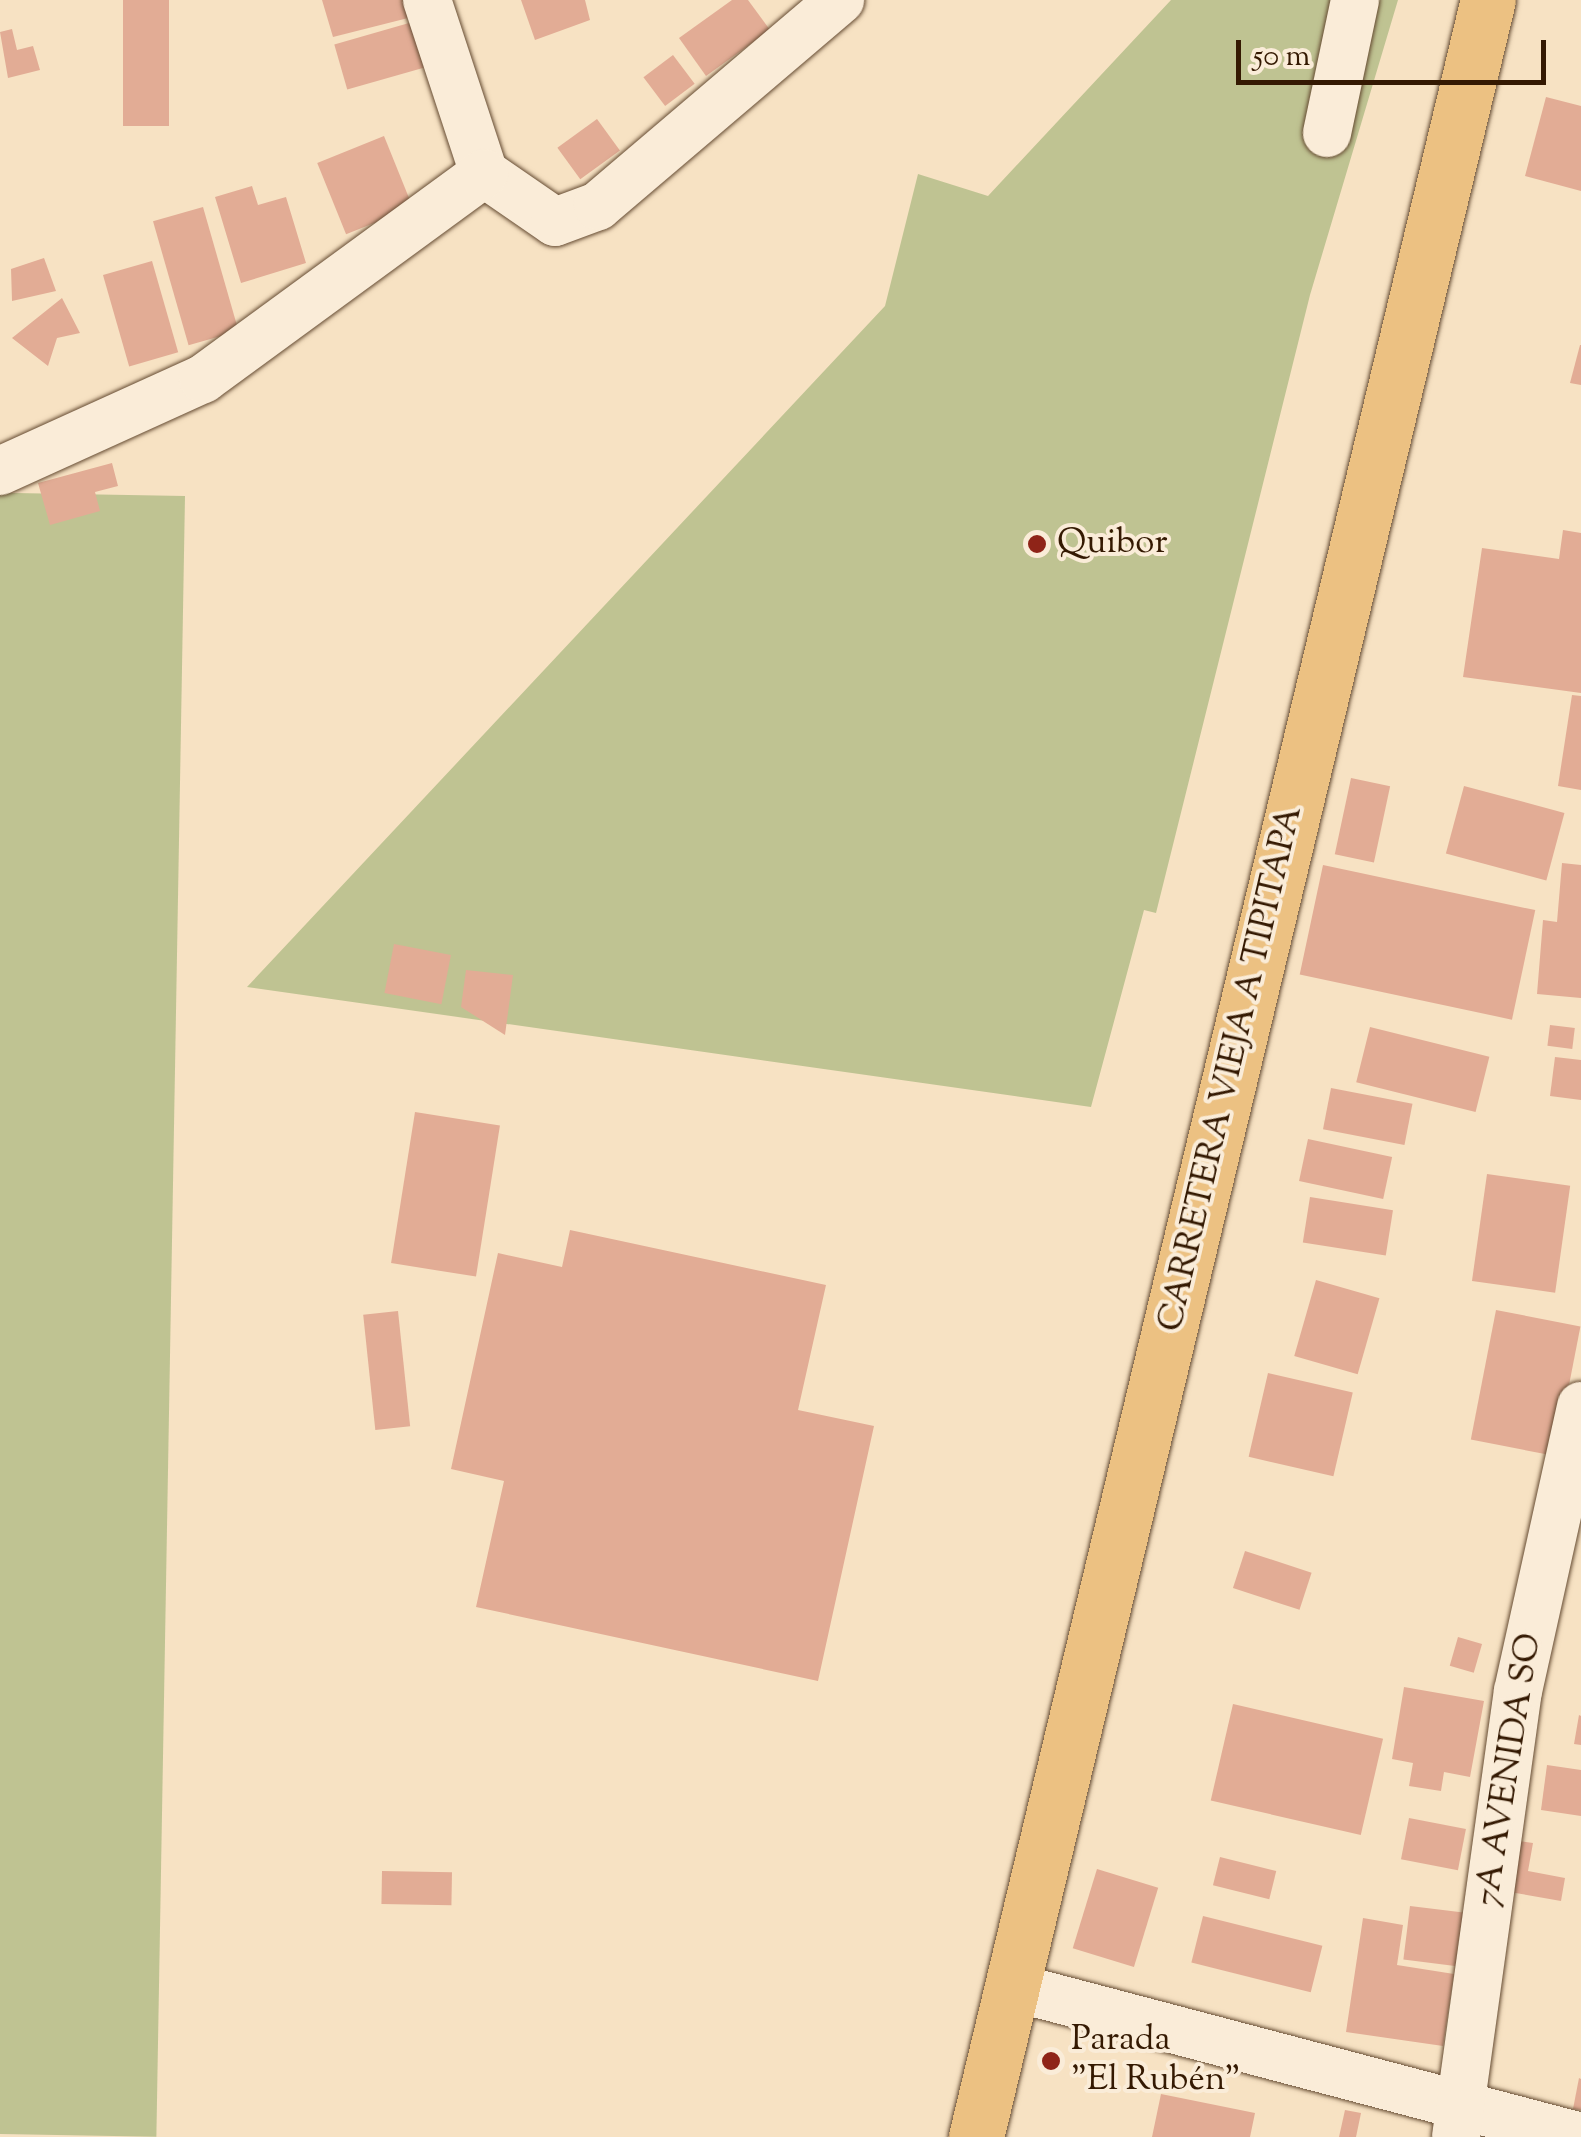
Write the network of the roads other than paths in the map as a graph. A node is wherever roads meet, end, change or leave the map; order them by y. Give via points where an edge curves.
1 (427, 0) edge
2 (840, 0) edge
3 (1355, 0) edge
4 (1488, 0) edge
5 (1328, 133) dead end
6 (484, 173) junction
7 (0, 471) edge
8 (1581, 1406) edge
9 (1013, 1987) junction
10 (1457, 2121) edge
11 (976, 2137) edge
12 (1581, 2137) edge

1 - 6 street
2 - 6 street via 574,220 539,217
3 - 5 street
4 - 9 main road, CARRETERA VIEJA A TIPITAPA
6 - 7 street via 203,379
8 - 10 street, 7A AVENIDA SO via 1518,1691
9 - 10 street
9 - 11 main road, CARRETERA VIEJA A TIPITAPA
10 - 12 street

